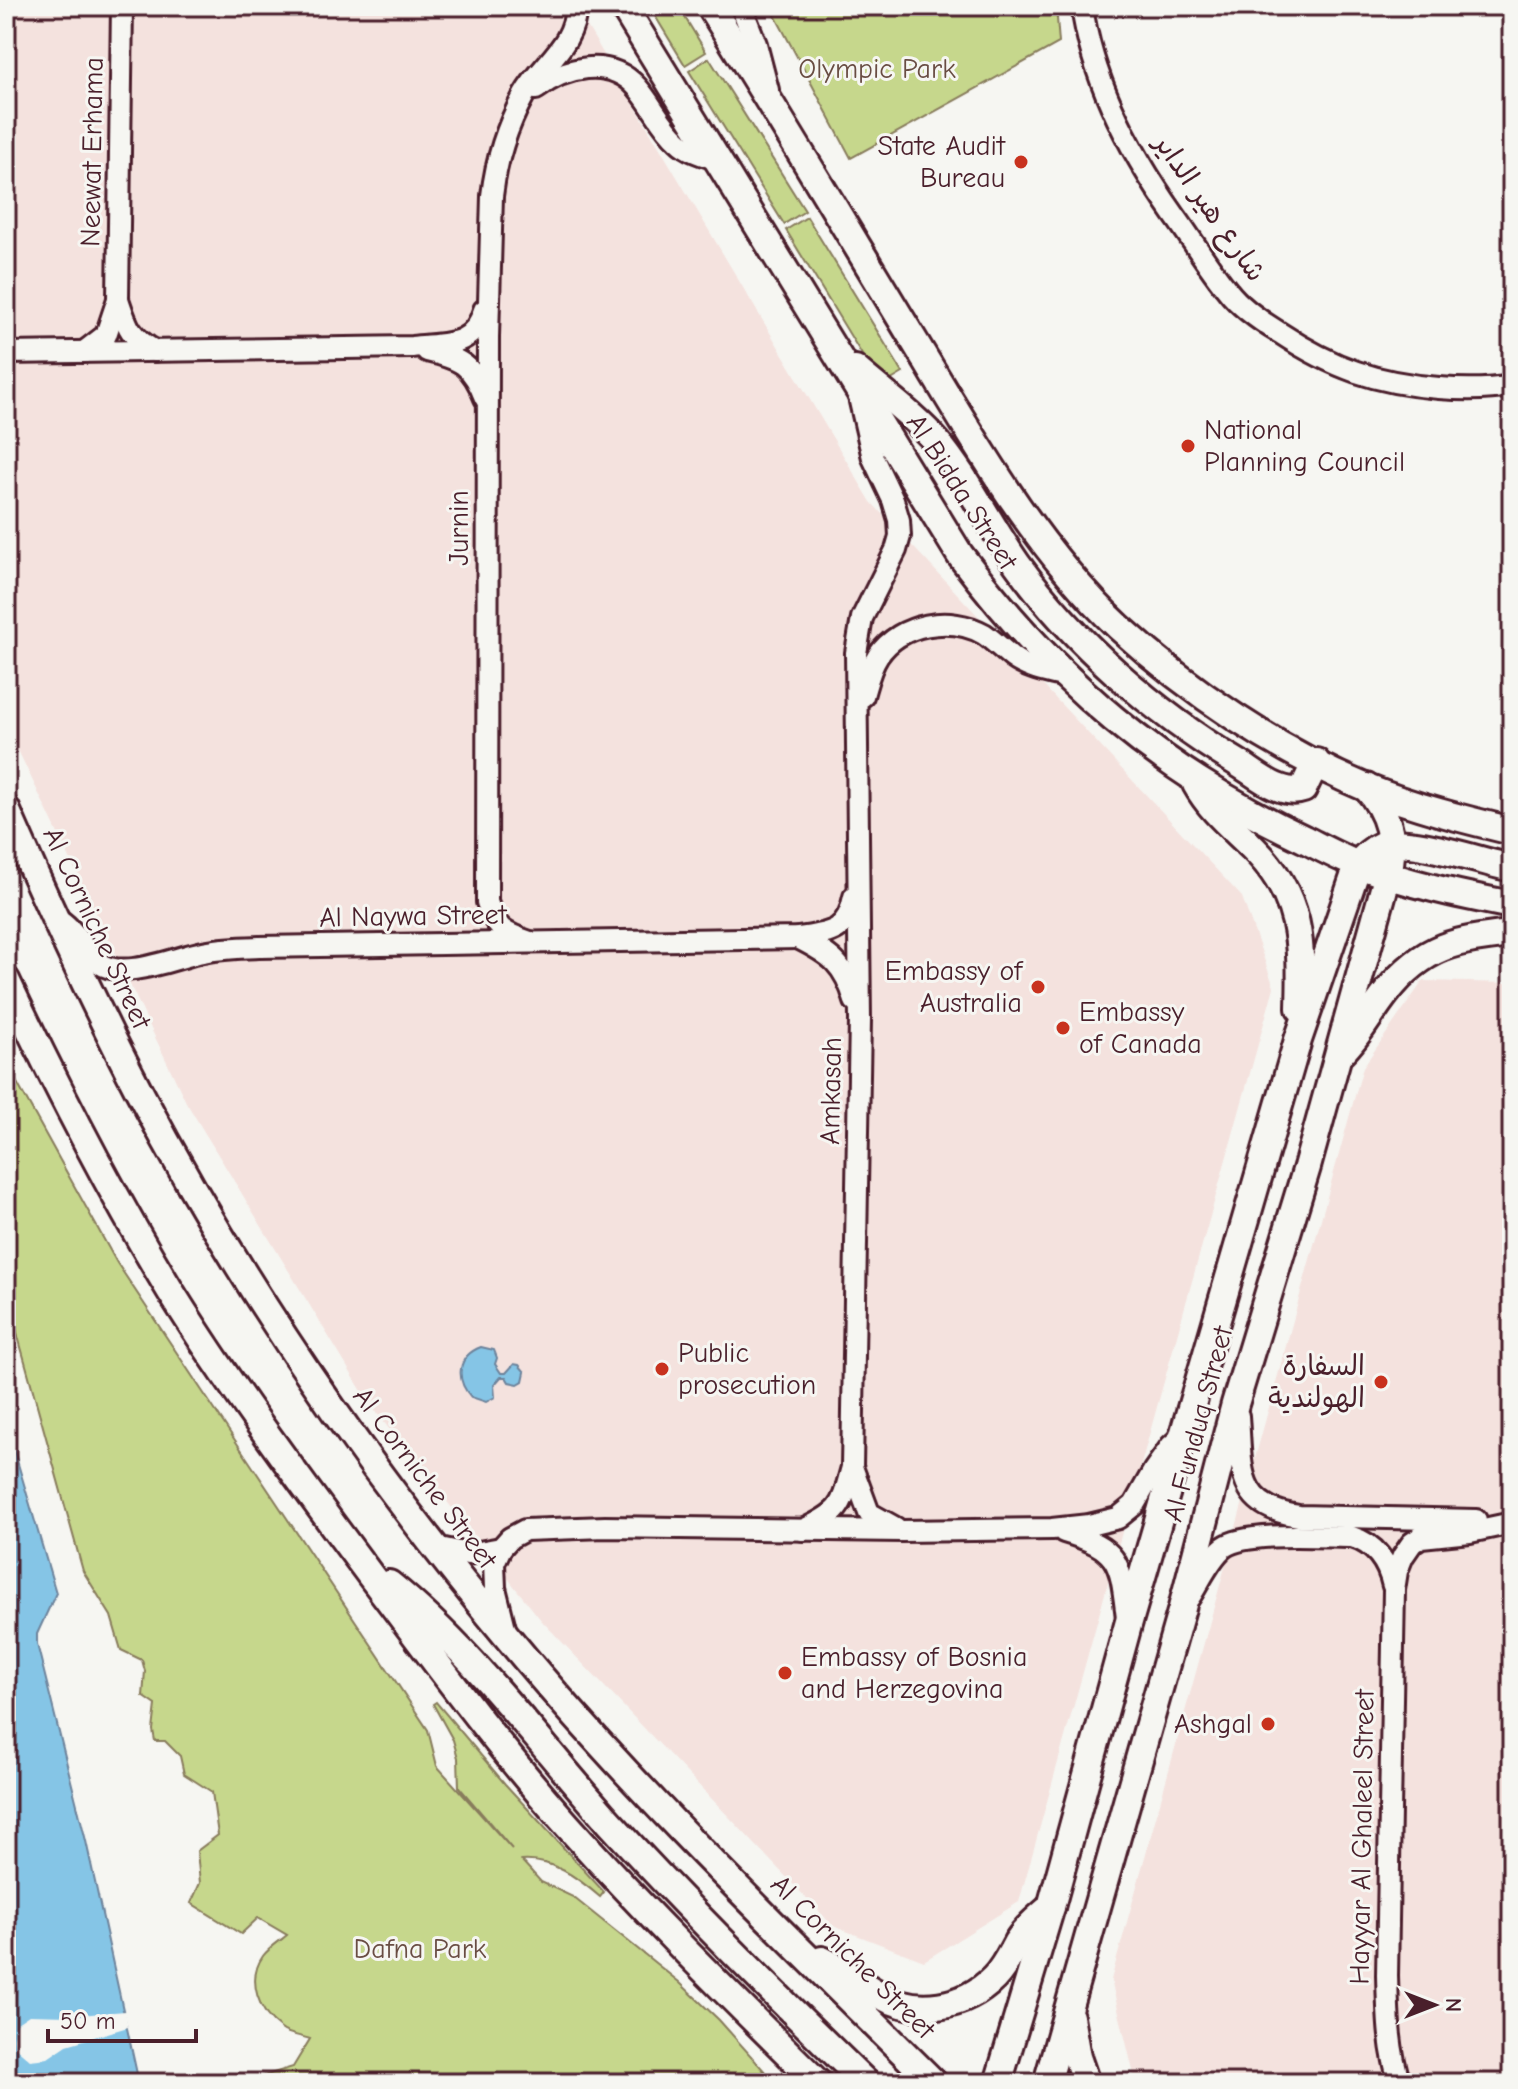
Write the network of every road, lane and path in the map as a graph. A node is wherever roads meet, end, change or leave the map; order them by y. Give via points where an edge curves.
1 (122, 6) edge
2 (576, 6) edge
3 (623, 6) edge
4 (710, 6) edge
5 (741, 6) edge
6 (1082, 6) edge
7 (523, 98) junction
8 (770, 102) junction
9 (716, 159) junction
10 (489, 294) junction
11 (118, 299) junction
12 (412, 347) junction
13 (155, 351) junction
14 (834, 351) junction
15 (84, 352) junction
16 (6, 353) edge
17 (1512, 386) edge
18 (858, 389) junction
19 (488, 405) junction
20 (1065, 677) junction
21 (857, 715) junction
22 (1316, 762) junction
23 (1191, 777) junction
24 (1366, 787) junction
25 (6, 809) edge
26 (1512, 831) edge
27 (1393, 843) junction
28 (1358, 865) junction
29 (1512, 868) edge
30 (860, 869) junction
31 (1388, 874) junction
32 (1512, 905) edge
33 (53, 917) junction
34 (1512, 934) edge
35 (798, 938) junction
36 (530, 942) junction
37 (6, 980) edge
38 (860, 1020) junction
39 (1298, 1040) junction
40 (1337, 1058) junction
41 (1235, 1404) junction
42 (1184, 1434) junction
43 (852, 1467) junction
44 (1512, 1522) edge
45 (1052, 1529) junction
46 (803, 1530) junction
47 (902, 1531) junction
48 (435, 1547) junction
49 (501, 1548) junction
50 (361, 1563) junction
51 (1394, 1590) junction
52 (1182, 1608) junction
53 (1128, 1625) junction
54 (509, 1640) junction
55 (1051, 1907) junction
56 (802, 1952) junction
57 (1069, 2005) junction
58 (782, 2048) junction
59 (797, 2083) edge
60 (818, 2083) edge
61 (866, 2083) edge
62 (934, 2083) edge
63 (998, 2083) edge
64 (1047, 2083) edge
65 (1086, 2083) edge
66 (1400, 2083) edge

1 - 11 street, Neewat Erhama
2 - 7 street, Jurnin via 565,46
3 - 9 main road, Al Bidda Street
4 - 8 main road, Al Bidda Street
5 - 8 street
6 - 17 street, شارع هير الداير via 1090,49 1130,142 1155,188 1229,293 1263,322 1341,368 1409,386
7 - 9 street via 566,70 617,73 634,83 679,143
7 - 10 street, Jurnin via 494,176
8 - 22 main road, Al Bidda Street via 959,414 1038,534 1078,584 1201,694
9 - 14 main road, Al Bidda Street
10 - 12 street via 480,325 471,335
10 - 19 street, Jurnin
11 - 13 street, Neewat Erhama via 133,336
11 - 15 street, Neewat Erhama via 106,335
12 - 13 street
12 - 19 street via 467,366
13 - 15 street
14 - 18 main road, Al Bidda Street
14 - 22 main road via 936,442 1017,564 1098,656 1221,753 1280,788 1303,789
15 - 16 street
18 - 20 main road, Al Bidda Street via 960,555
18 - 21 street, Amkasah via 873,458 893,500 900,536 858,635
19 - 36 street, Jurnin via 487,902 504,932
20 - 21 street, Amkasah via 1024,665 968,627 931,624 899,636 879,654
20 - 23 main road, Al Bidda Street via 1143,745
21 - 30 street, Amkasah
22 - 24 main road, Al Bidda Street
23 - 28 main road, Al Bidda Street
23 - 39 main road via 1223,822 1262,857 1291,901 1302,964
24 - 26 main road, Al Bidda Street
24 - 27 main road, Al Funduq Street via 1385,814
25 - 33 main road, Al Corniche Street
27 - 28 main road via 1374,850
27 - 29 main road
27 - 31 main road, Al Funduq Street
28 - 31 main road, Al Bidda Street
28 - 39 main road, Al Funduq Street
30 - 35 street, Al Naywa Street via 853,907 840,928
30 - 38 street, Amkasah
31 - 32 main road, Al Bidda Street
31 - 40 main road, Al Funduq Street
33 - 36 street, Al Naywa Street via 74,932 99,963 117,968 228,949
33 - 48 main road, Al Corniche Street via 140,1092 237,1262 325,1398
34 - 40 main road via 1442,946 1423,956 1402,974
35 - 36 street, Al Naywa Street
35 - 38 street via 844,970
37 - 50 main road via 105,1179 172,1293
38 - 43 street, Amkasah
39 - 42 main road, Al Funduq Street
40 - 41 main road, Al Funduq Street
41 - 44 street via 1244,1481 1271,1510 1299,1516
41 - 52 main road, Al Funduq Street
42 - 45 street via 1134,1505 1118,1518
42 - 53 main road, Al Funduq Street
43 - 46 street, Amkasah via 837,1510
43 - 47 street, Amkasah via 869,1513
44 - 51 street, Hayyar Al Ghaleel Street via 1421,1537 1403,1556
45 - 47 street
45 - 53 street via 1093,1541 1114,1558
46 - 47 street
46 - 49 street via 541,1528 525,1530
48 - 49 street via 468,1554
48 - 54 main road, Al Corniche Street
49 - 54 street via 493,1577
50 - 58 main road via 482,1725 554,1810
50 - 61 main road via 456,1642 610,1823
51 - 52 street, Hayyar Al Ghaleel Street via 1383,1558 1363,1540 1253,1538 1221,1549
51 - 66 street, Hayyar Al Ghaleel Street via 1387,1975 1389,2032
52 - 57 main road, Al Funduq Street
53 - 55 main road, Al Funduq Street
54 - 56 main road, Al Corniche Street via 614,1760
55 - 56 main road via 1026,1930 994,1978 971,1996 949,2004 915,2007 895,2002
55 - 63 main road, Al Funduq Street
56 - 62 main road, Al Corniche Street
57 - 64 main road, Al Funduq Street
57 - 65 main road
58 - 59 main road
58 - 60 main road

